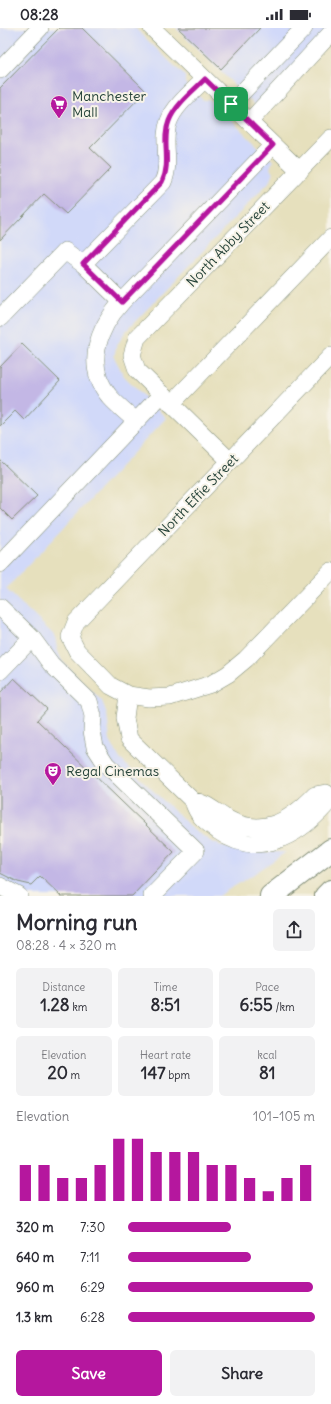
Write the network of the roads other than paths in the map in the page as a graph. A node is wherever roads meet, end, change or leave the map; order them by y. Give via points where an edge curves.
1 (40, 28) edge
2 (152, 28) edge
3 (304, 28) edge
4 (331, 33) edge
5 (291, 34) edge
6 (0, 70) edge
7 (205, 79) junction
8 (231, 104) junction
9 (249, 122) junction
10 (331, 138) edge
11 (273, 145) junction
12 (300, 171) junction
13 (331, 238) edge
14 (83, 264) junction
15 (122, 302) junction
16 (0, 318) edge
17 (331, 356) edge
18 (167, 399) junction
19 (136, 421) junction
20 (230, 461) junction
21 (0, 564) edge
22 (331, 571) edge
23 (0, 607) edge
24 (32, 638) junction
25 (0, 671) edge
26 (128, 695) junction
27 (329, 791) edge
28 (331, 850) edge
29 (0, 886) edge
30 (331, 891) edge
31 (19, 896) edge
32 (152, 896) edge
33 (271, 896) edge
34 (326, 896) edge

1 - 6 street
2 - 7 street
3 - 5 street
4 - 9 street
5 - 8 street
7 - 8 street
7 - 14 street via 174,112 169,121 168,162 162,182
8 - 9 street
9 - 11 street
10 - 12 street, North Abby Street
11 - 12 street
11 - 15 street
12 - 18 street, North Abby Street via 137,338 132,355 137,370
13 - 18 street
14 - 15 street
14 - 16 street via 65,251
15 - 19 street via 112,313 100,334 97,366 100,380 109,396
17 - 20 street, North Effie Street
18 - 19 street
18 - 20 street
19 - 21 street
20 - 26 street, North Effie Street via 76,622 70,637 76,651 111,686
22 - 26 street via 246,659 228,674 211,684 170,697
23 - 24 street
24 - 25 street
24 - 32 street via 51,664 89,701 96,747 106,764 196,851
26 - 27 street via 125,729 129,739 193,801 205,803 227,818 247,826 278,831 313,820 326,806
28 - 33 highway
29 - 31 street
30 - 34 highway

